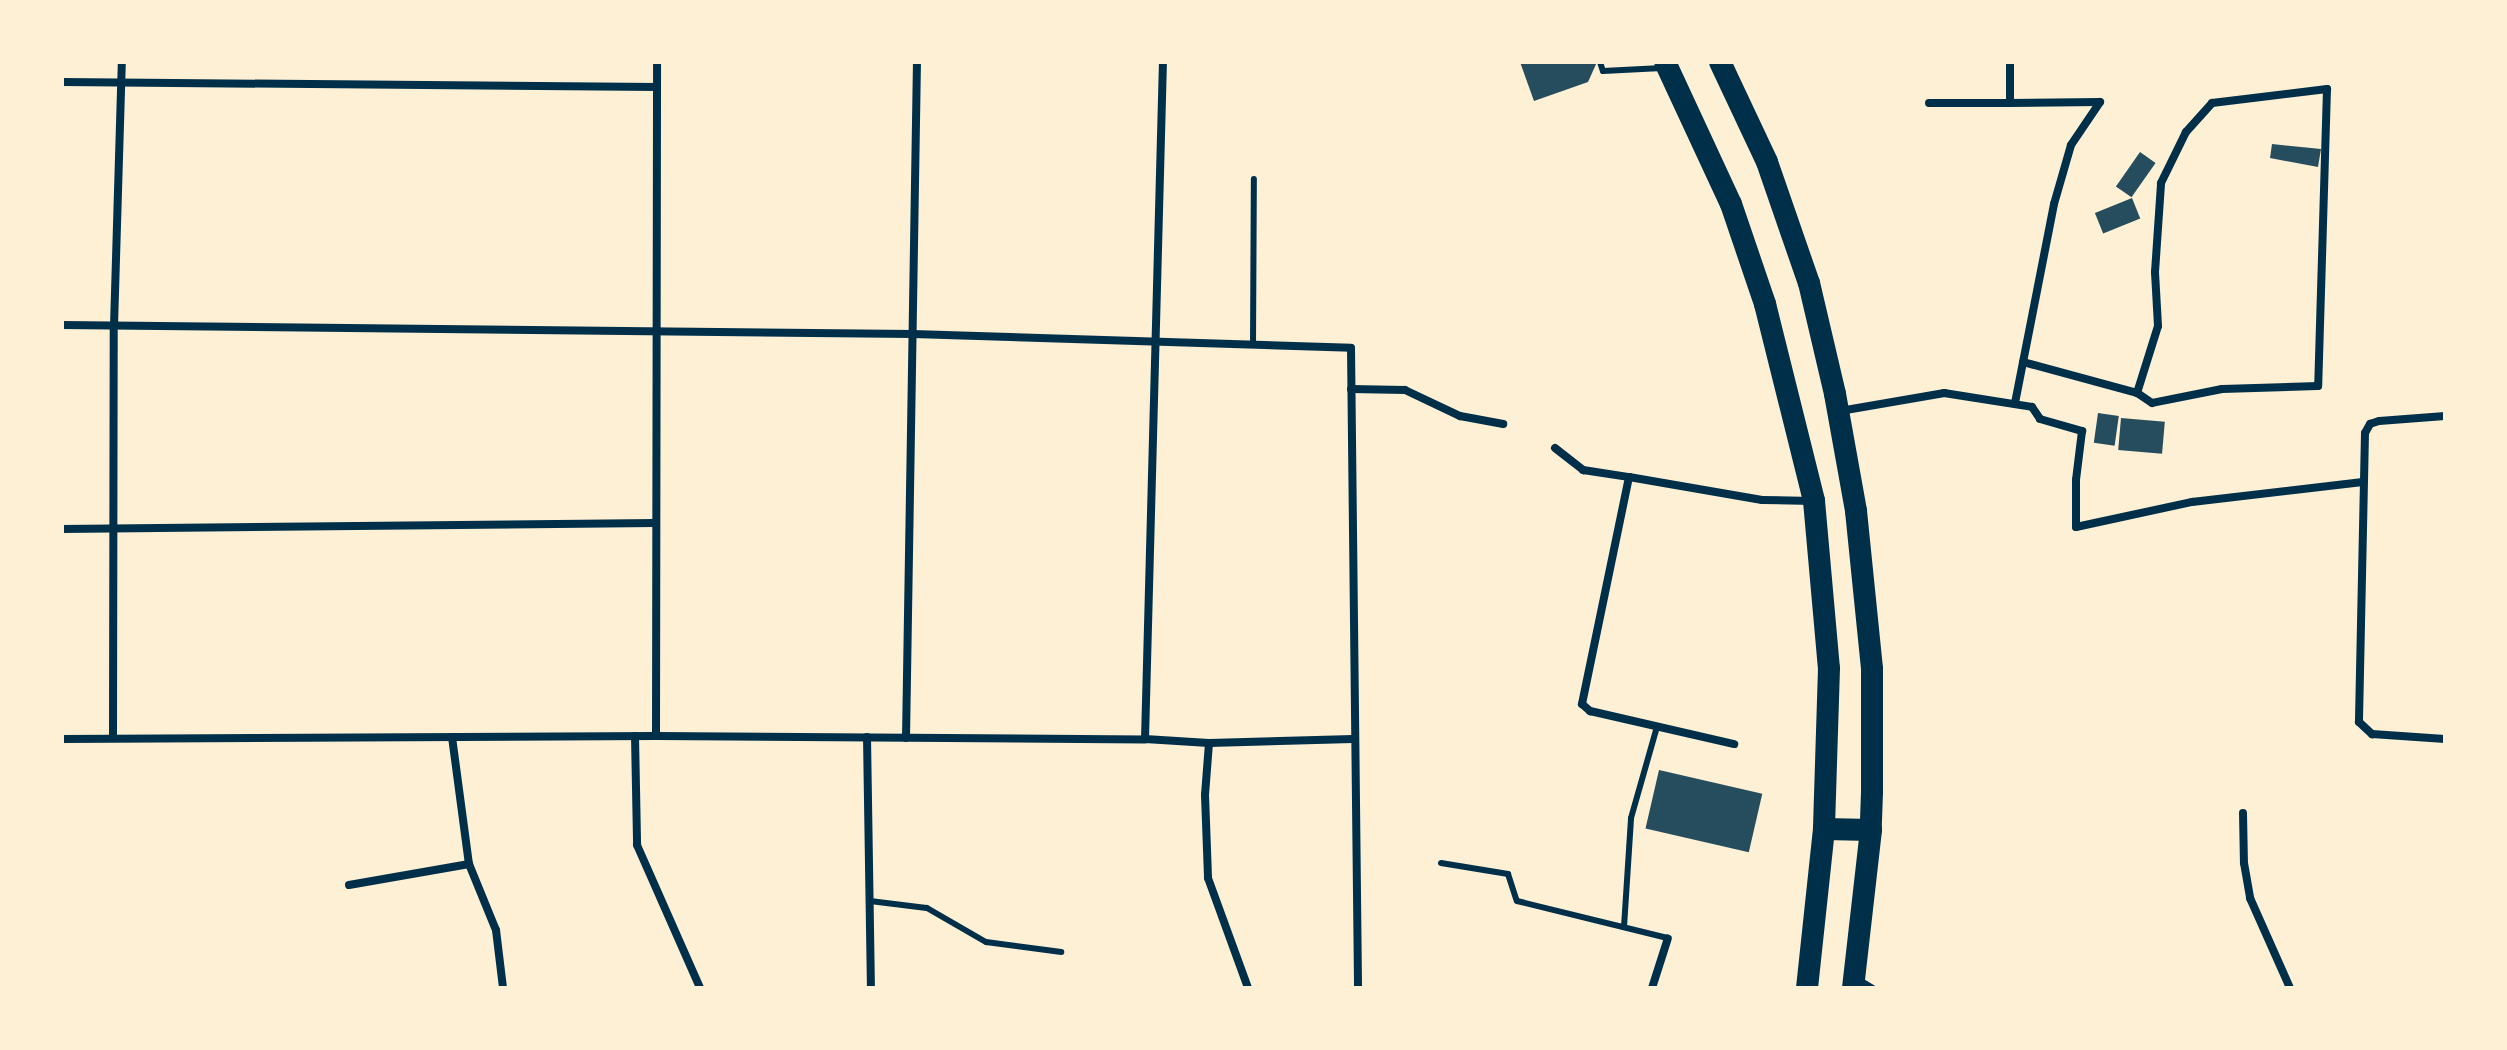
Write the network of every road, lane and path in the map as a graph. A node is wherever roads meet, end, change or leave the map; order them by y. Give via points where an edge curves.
1 (122, 62) edge
2 (657, 62) edge
3 (917, 62) edge
4 (1163, 62) edge
5 (1600, 62) edge
6 (1720, 62) edge
7 (2010, 62) edge
8 (1667, 65) edge
9 (62, 82) edge
10 (121, 83) junction
11 (657, 87) junction
12 (1929, 103) dead end
13 (2010, 103) junction
14 (1254, 179) dead end
15 (62, 325) edge
16 (114, 326) junction
17 (656, 332) junction
18 (913, 334) junction
19 (1158, 341) junction
20 (1253, 344) junction
21 (2023, 362) junction
22 (1351, 389) junction
23 (2137, 393) junction
24 (2015, 403) junction
25 (1839, 412) junction
26 (2445, 416) edge
27 (1503, 424) dead end
28 (1555, 448) dead end
29 (1629, 477) junction
30 (2363, 482) junction
31 (1814, 501) junction
32 (655, 523) junction
33 (114, 528) junction
34 (62, 529) edge
35 (1657, 727) junction
36 (635, 736) junction
37 (656, 736) junction
38 (452, 737) junction
39 (867, 737) junction
40 (113, 738) junction
41 (906, 738) junction
42 (62, 739) edge
43 (1145, 739) junction
44 (1353, 739) junction
45 (2445, 739) edge
46 (1209, 743) junction
47 (1734, 744) dead end
48 (2243, 813) dead end
49 (1824, 829) junction
50 (1871, 830) junction
51 (1441, 863) dead end
52 (469, 864) junction
53 (349, 885) dead end
54 (870, 901) junction
55 (1624, 927) junction
56 (1668, 938) joint
57 (1061, 952) dead end
58 (1860, 984) edge
59 (503, 988) edge
60 (700, 988) edge
61 (871, 988) edge
62 (1248, 988) edge
63 (1358, 988) edge
64 (1652, 988) edge
65 (1807, 988) edge
66 (2290, 988) edge

1 - 10 street
2 - 11 street
3 - 18 street
4 - 19 street
5 - 8 lane via 1603,71
6 - 25 highway via 1767,162 1809,283
7 - 13 street
8 - 31 highway via 1731,204 1765,304
9 - 10 street
10 - 11 street
10 - 16 street
11 - 17 street
12 - 13 street
13 - 21 street via 2100,102 2071,145
14 - 20 lane
15 - 16 street
16 - 17 street
16 - 33 street
17 - 18 street
17 - 32 street
18 - 19 street
18 - 41 street
19 - 20 street
19 - 43 street
20 - 22 street via 1351,348
21 - 23 street
21 - 24 street
22 - 27 street via 1405,390 1460,416
22 - 44 street
23 - 23 street via 2158,326 2155,272 2161,183 2186,132 2212,103 2327,89 2318,386 2222,389 2152,403
24 - 25 street via 1944,393
24 - 30 street via 2032,407 2040,419 2082,431 2076,527 2192,502
25 - 50 highway via 1867,596
26 - 30 street via 2370,424
28 - 29 street via 1583,470
29 - 31 street via 1762,500
29 - 35 street via 1581,700 1590,711
30 - 45 street via 2359,722 2372,734
31 - 49 highway via 1829,668
32 - 33 street
32 - 37 street
33 - 34 street
33 - 40 street
35 - 47 street
35 - 55 lane via 1631,818
36 - 37 street
36 - 38 street
36 - 60 street via 637,845
37 - 39 street
38 - 40 street
38 - 52 street
39 - 41 street
39 - 54 street
40 - 42 street
41 - 43 street
43 - 46 street
44 - 46 street
44 - 63 street
46 - 62 street via 1208,878
48 - 66 street via 2250,898
49 - 50 highway
49 - 65 highway
50 - 58 highway
51 - 55 lane via 1508,874 1517,901
52 - 53 street
52 - 59 street via 496,930
54 - 57 lane via 927,908 986,942
54 - 61 street
55 - 56 lane
56 - 64 street

